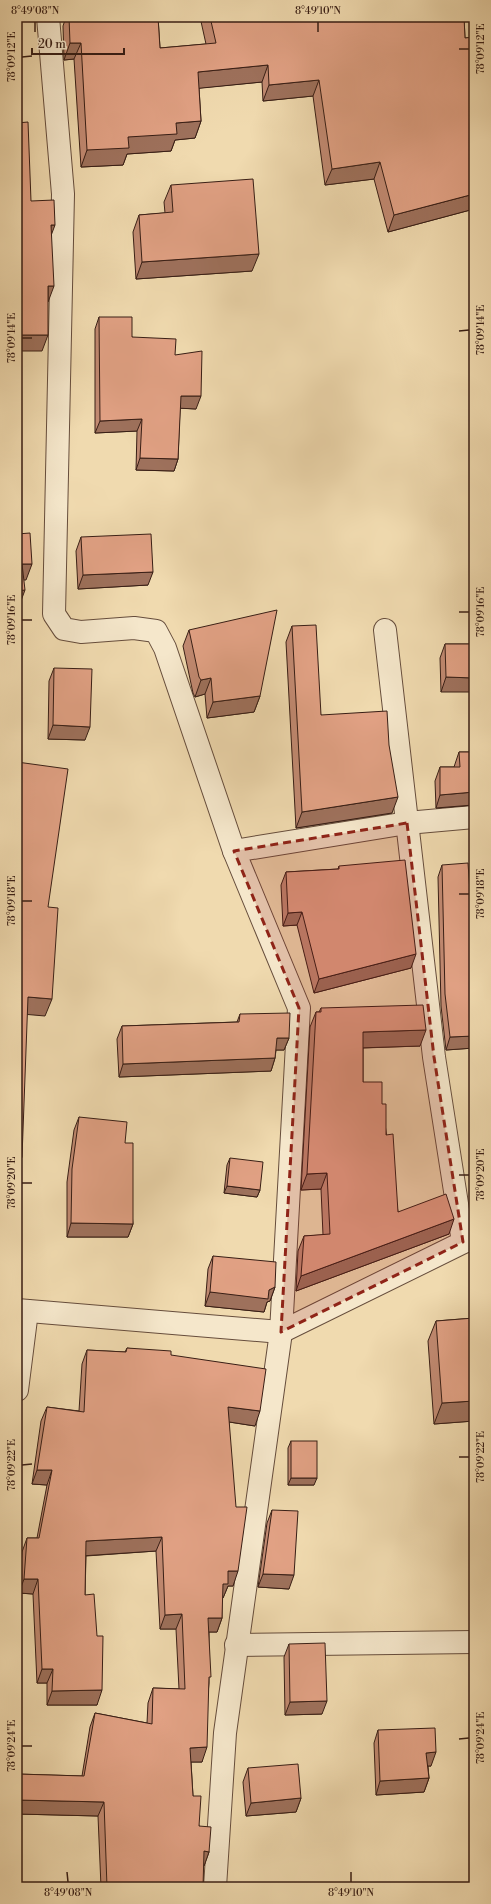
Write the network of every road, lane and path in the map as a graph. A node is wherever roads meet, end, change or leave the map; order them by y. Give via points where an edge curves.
1 (48, 17) edge
2 (385, 630) dead end
3 (474, 817) edge
4 (408, 823) junction
5 (234, 850) junction
6 (469, 1240) edge
7 (22, 1311) edge
8 (281, 1332) junction
9 (17, 1390) edge
10 (474, 1642) edge
11 (236, 1645) junction
12 (215, 1887) edge

1 - 5 street via 63,194 54,614 64,629 81,632 134,628 156,631 165,648
2 - 4 street
3 - 4 street
4 - 5 street
4 - 6 street via 434,1057
5 - 8 street via 299,1008
6 - 8 street
7 - 8 street
7 - 9 street
8 - 11 street
10 - 11 street
11 - 12 street via 225,1733

